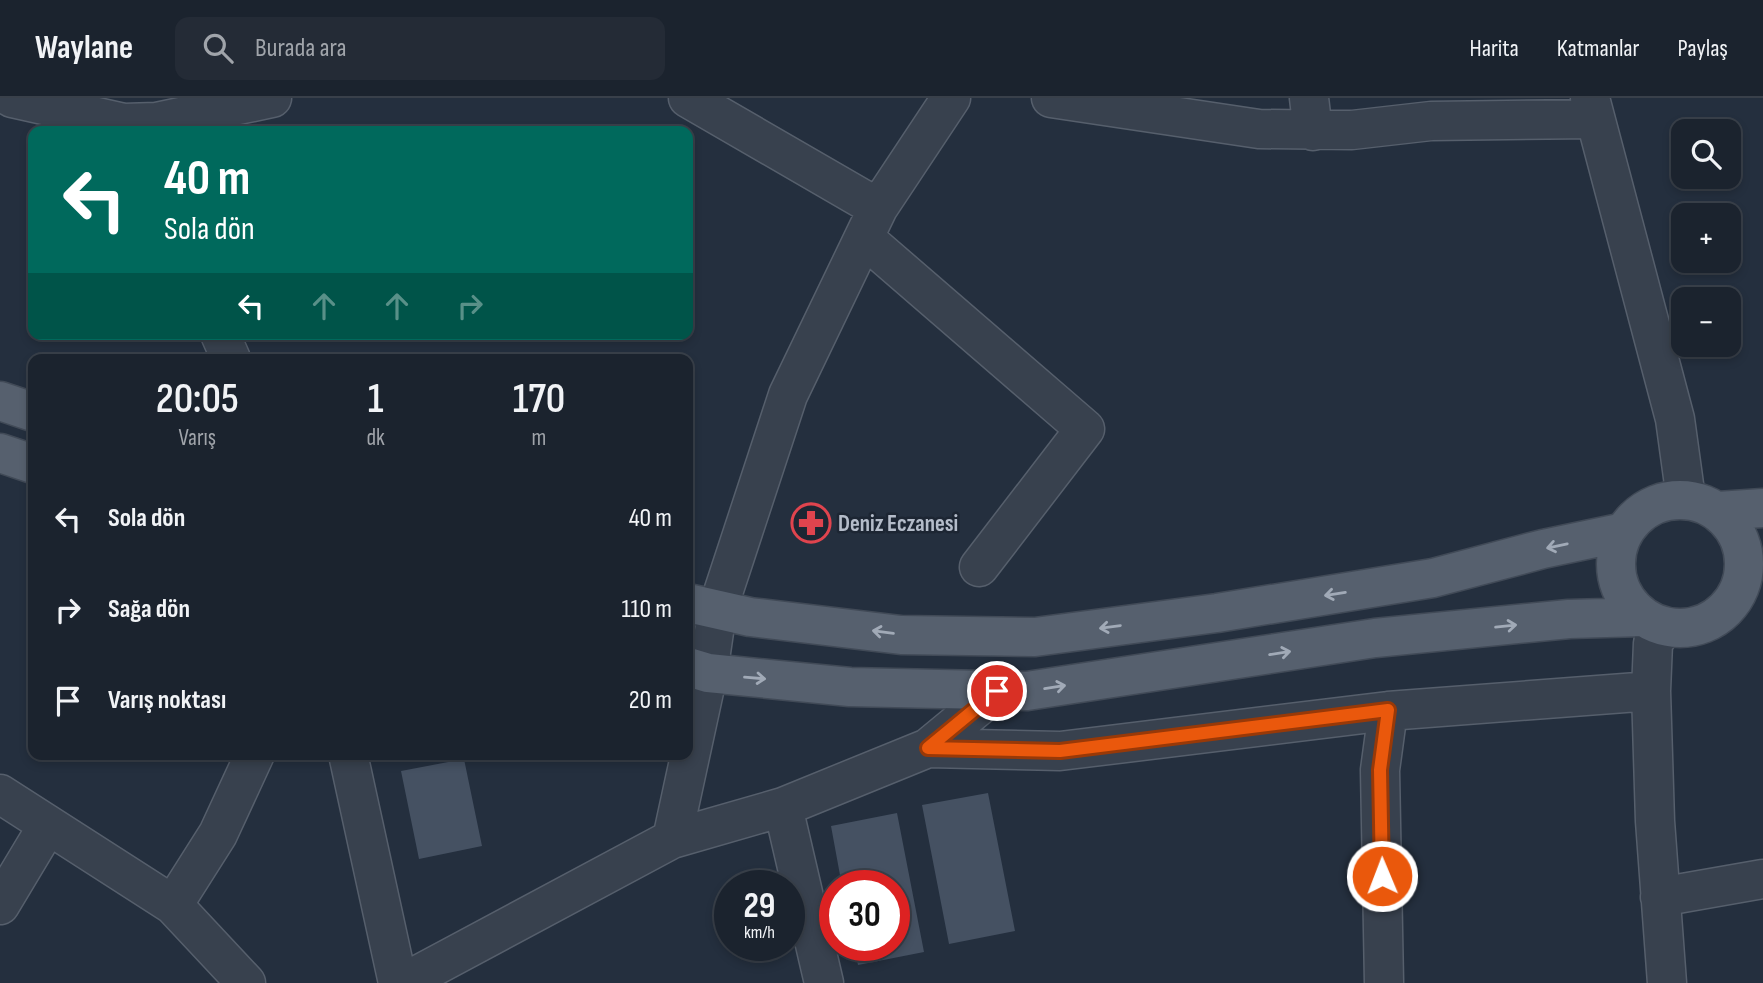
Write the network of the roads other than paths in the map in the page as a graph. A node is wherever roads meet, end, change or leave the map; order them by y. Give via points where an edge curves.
1 (12, 98) edge
2 (272, 98) edge
3 (688, 98) edge
4 (951, 98) edge
5 (1051, 98) edge
6 (1593, 108) edge
7 (1311, 114) edge
8 (122, 126) edge
9 (132, 126) edge
10 (871, 223) junction
11 (0, 401) edge
12 (28, 410) edge
13 (0, 453) edge
14 (28, 462) edge
15 (1702, 505) junction
16 (1763, 508) edge
17 (1623, 532) junction
18 (979, 567) dead end
19 (1746, 599) edge
20 (702, 607) edge
21 (1653, 622) junction
22 (698, 670) edge
23 (997, 691) junction
24 (1651, 691) junction
25 (693, 702) edge
26 (1388, 710) junction
27 (928, 748) junction
28 (253, 760) edge
29 (349, 760) edge
30 (684, 760) edge
31 (0, 794) edge
32 (783, 807) junction
33 (48, 825) junction
34 (672, 839) junction
35 (1763, 879) edge
36 (1661, 897) junction
37 (0, 905) edge
38 (173, 905) junction
39 (246, 983) edge
40 (398, 983) edge
41 (403, 983) edge
42 (824, 983) edge
43 (1384, 983) edge
44 (1667, 983) edge

1 - 8 street
2 - 9 street
3 - 10 street
4 - 10 street
5 - 7 street via 1259,129
6 - 7 street via 1431,121
6 - 15 street
10 - 18 street via 1084,429
10 - 20 street via 788,395
11 - 12 main road
13 - 14 main road
15 - 16 main road
15 - 17 main road via 1648,508
15 - 19 main road via 1734,527 1744,549
17 -> 20 main road via 1433,578 1035,637 901,635
17 - 21 main road via 1615,564 1619,585 1629,603
19 - 21 main road via 1691,628
20 - 22 street
23 -> 21 main road via 1027,691 1375,638 1569,620
21 - 24 street
22 -> 23 main road via 850,687
22 - 25 street
23 - 27 street
24 - 26 street
24 - 36 street
26 - 27 street via 1060,751
26 - 43 street via 1380,770
27 - 32 street
28 - 38 street via 218,834
29 - 40 street
30 - 34 street
31 - 33 street
32 - 34 street
32 - 42 street
33 - 37 street
33 - 38 street
34 - 41 street
35 - 36 street
36 - 44 street
38 - 39 street

